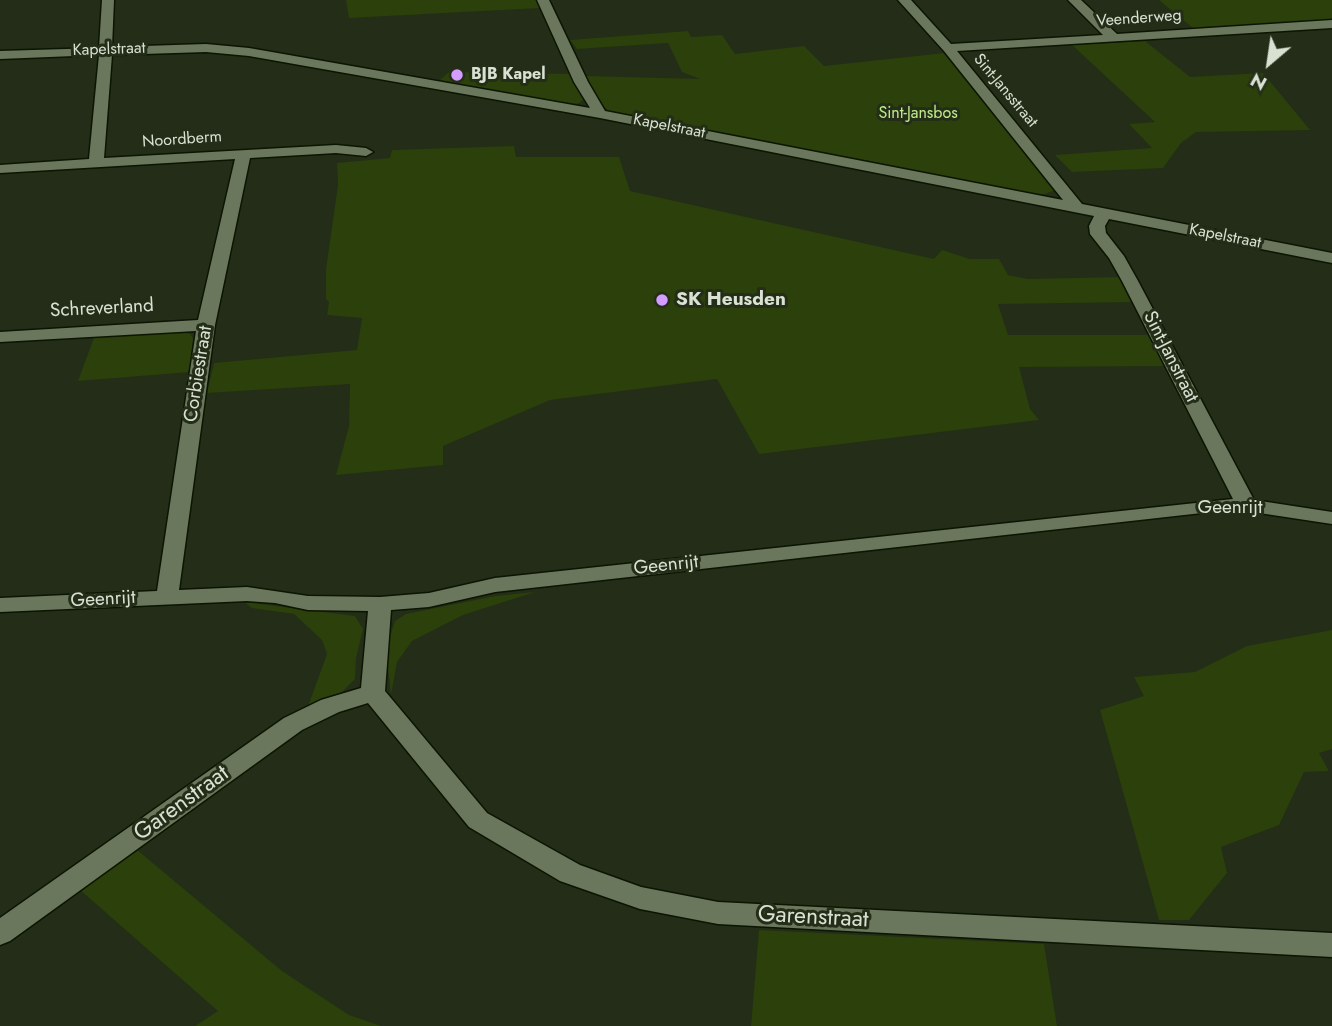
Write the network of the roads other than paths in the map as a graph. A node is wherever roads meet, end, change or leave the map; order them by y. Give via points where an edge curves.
1 (108, 0) edge
2 (543, 0) edge
3 (904, 0) edge
4 (1074, 0) edge
5 (1332, 24) edge
6 (1114, 38) junction
7 (948, 48) junction
8 (105, 50) junction
9 (0, 55) edge
10 (600, 114) junction
11 (366, 152) dead end
12 (244, 153) junction
13 (96, 163) junction
14 (0, 169) edge
15 (1076, 207) junction
16 (1104, 212) junction
17 (1332, 258) edge
18 (206, 325) junction
19 (0, 337) edge
20 (1246, 505) junction
21 (1332, 518) edge
22 (167, 597) junction
23 (0, 604) edge
24 (380, 604) junction
25 (373, 693) junction
26 (0, 933) edge
27 (1332, 945) edge

1 - 8 street
2 - 10 street
3 - 7 street, Sint-Jansstraat
4 - 6 street
5 - 6 street, Veenderweg
6 - 7 street, Veenderweg
7 - 15 street, Sint-Jansstraat
8 - 9 street, Kapelstraat
8 - 10 street, Kapelstraat via 249,52
8 - 13 street
10 - 15 street, Kapelstraat
11 - 12 street, Noordberm
12 - 13 street, Noordberm
12 - 18 street, Corbiestraat
13 - 14 street, Noordberm
15 - 16 street, Kapelstraat
16 - 17 street, Kapelstraat
16 - 20 street, Sint-Janstraat via 1098,234 1130,281
18 - 19 street, Schreverland
18 - 22 street, Corbiestraat
20 - 21 street, Geenrijt
20 - 24 street, Geenrijt via 508,584 429,600
22 - 23 street, Geenrijt
22 - 24 street, Geenrijt via 247,594 308,603
24 - 25 street
25 - 26 street, Garenstraat via 293,724
25 - 27 street, Garenstraat via 478,820 570,873 640,898 718,913

